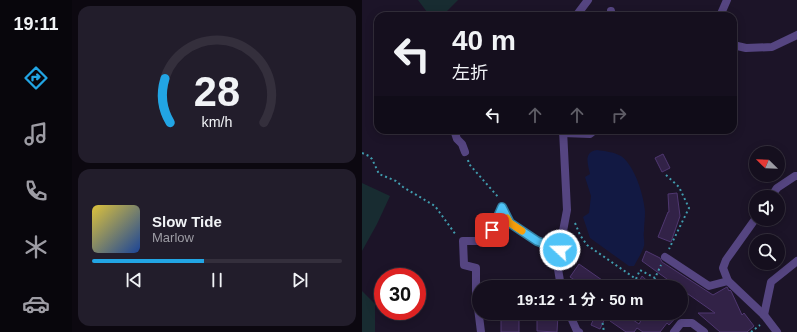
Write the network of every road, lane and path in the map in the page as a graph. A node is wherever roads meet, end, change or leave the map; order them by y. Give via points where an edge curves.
1 (588, 0) edge
2 (727, 0) edge
3 (579, 12) edge
4 (722, 12) edge
5 (797, 35) edge
6 (737, 46) edge
7 (455, 134) edge
8 (563, 134) edge
9 (465, 152) joint
10 (362, 154) edge
11 (666, 175) dead end
12 (797, 176) edge
13 (775, 190) edge
14 (502, 207) junction
15 (567, 210) junction
16 (750, 226) edge
17 (463, 241) junction
18 (560, 250) junction
19 (665, 257) junction
20 (797, 261) edge
21 (655, 278) joint
22 (636, 279) joint
23 (560, 280) edge
24 (728, 281) junction
25 (764, 315) junction
26 (572, 320) edge
27 (602, 320) edge
28 (480, 332) edge
29 (578, 332) edge
30 (604, 332) edge
31 (674, 332) edge
32 (704, 332) edge
33 (777, 332) edge

1 - 3 street
2 - 4 street
5 - 6 street via 772,47
7 - 9 street
8 - 15 street
9 - 14 path via 469,164 500,200
10 - 17 path via 372,159 379,174 396,181 435,206 458,238
11 - 19 path via 680,187 690,208
12 - 13 street
14 - 17 street via 487,241
14 - 18 street via 510,223 537,241
15 - 18 street
15 - 22 path via 572,214 587,245
16 - 24 street via 726,260 723,268
17 - 28 street via 464,265 476,268
18 - 23 street via 557,263
19 - 21 path
19 - 24 street via 709,286
20 - 25 street via 771,282
21 - 22 path via 640,270
24 - 25 street
25 - 33 street
26 - 29 street
27 - 30 path
31 - 32 street via 681,323 692,323

